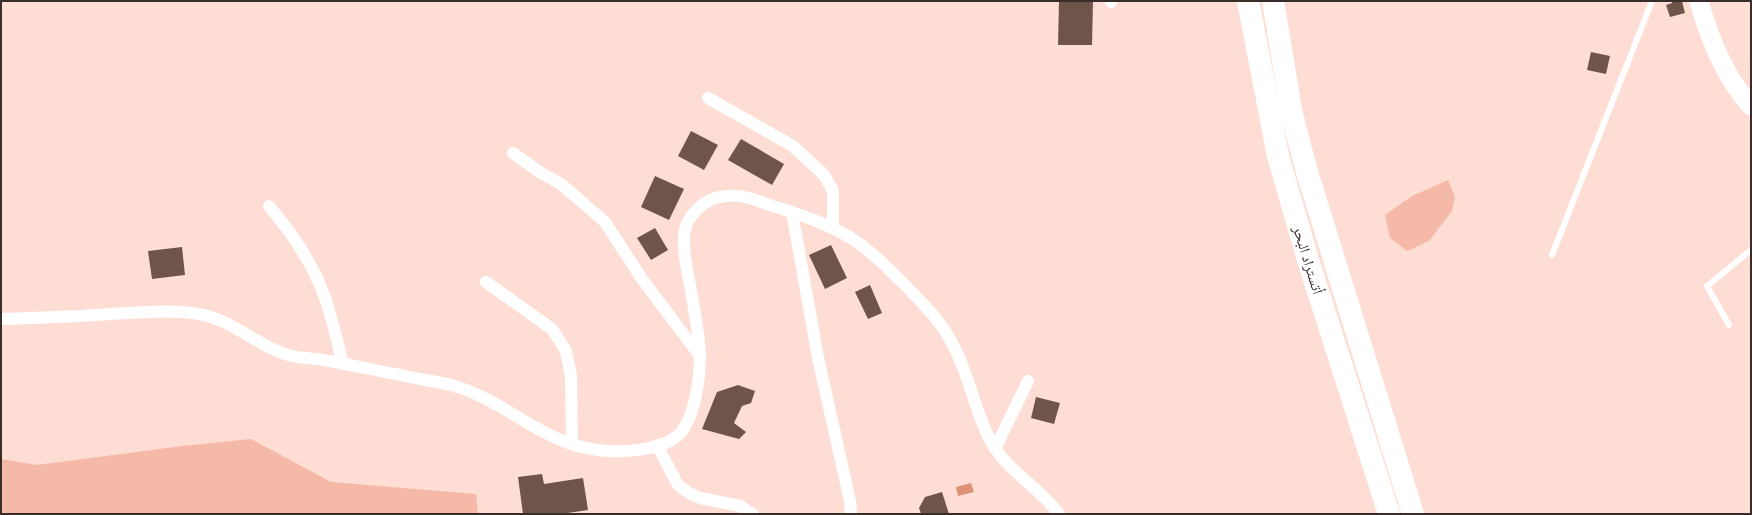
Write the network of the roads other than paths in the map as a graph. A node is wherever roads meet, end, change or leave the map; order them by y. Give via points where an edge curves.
1 (1248, 1) edge
2 (1273, 1) edge
3 (1652, 1) edge
4 (1699, 1) edge
5 (708, 98) dead end
6 (1751, 106) edge
7 (513, 153) dead end
8 (269, 206) dead end
9 (792, 212) junction
10 (833, 228) junction
11 (1751, 250) edge
12 (1552, 255) dead end
13 (486, 282) dead end
14 (1, 319) edge
15 (1729, 325) dead end
16 (700, 356) junction
17 (342, 364) junction
18 (1028, 381) dead end
19 (572, 444) junction
20 (657, 445) junction
21 (995, 449) junction
22 (753, 514) edge
23 (851, 514) edge
24 (1059, 514) edge
25 (1389, 514) edge
26 (1413, 514) edge

1 - 25 highway, أتستراد البحر via 1278,156 1308,260
2 - 26 highway, أتستراد البحر via 1292,115 1307,172
3 - 12 lane
4 - 6 main road via 1707,29 1725,68 1742,97
5 - 10 street via 793,146 824,175 833,191
7 - 16 street via 561,184 605,222 642,279
8 - 17 street via 287,228 315,274 324,295
9 - 10 street
9 - 16 street via 739,194 712,198 697,209 685,228 685,248
9 - 23 street via 818,358
10 - 21 street via 854,240 884,265 938,321 959,356 986,432
11 - 15 lane via 1707,286
13 - 19 street via 552,329 566,351 571,376
14 - 17 street via 165,312 199,314 233,326 269,348 295,357
16 - 20 street via 696,396 688,422 676,437
17 - 19 street via 454,385 489,400 559,440
18 - 21 street
19 - 20 street via 596,450 637,451
20 - 22 street via 678,485 689,494 740,506
21 - 24 street

